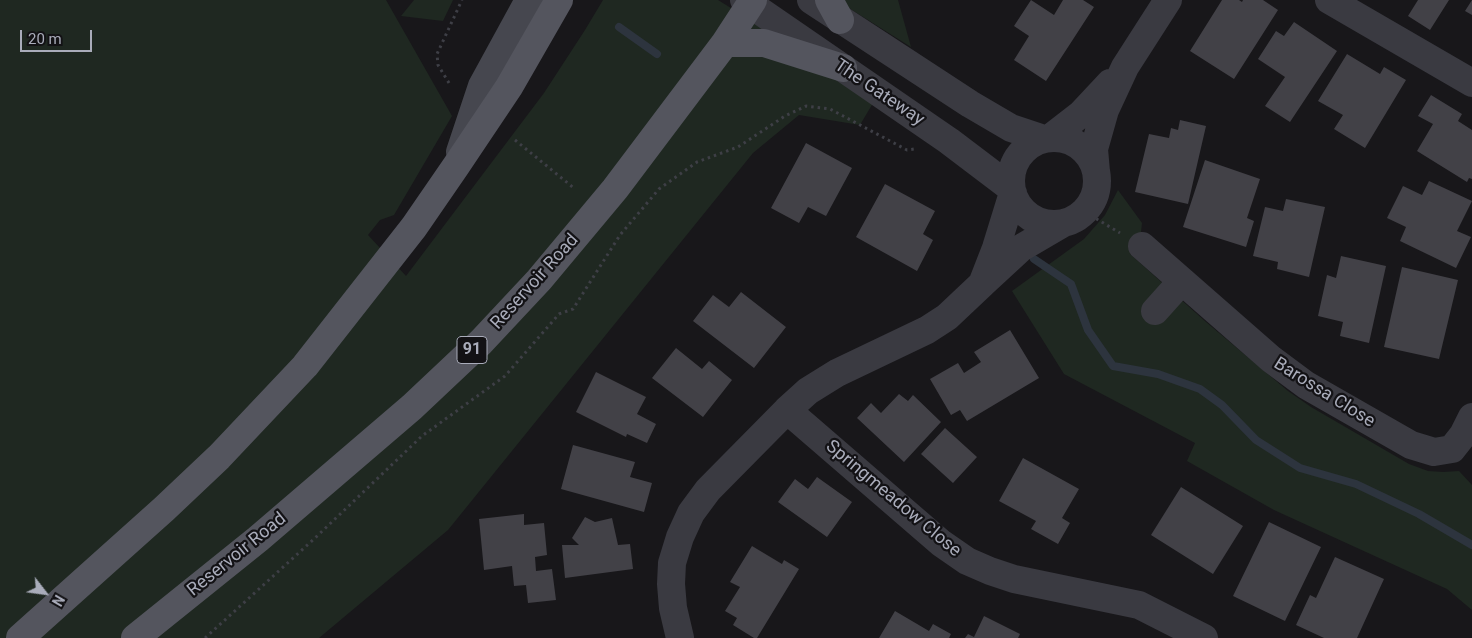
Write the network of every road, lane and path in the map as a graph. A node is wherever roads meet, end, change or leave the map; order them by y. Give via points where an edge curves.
1 (462, 0) edge
2 (529, 0) edge
3 (559, 0) edge
4 (811, 0) edge
5 (1168, 0) edge
6 (1329, 0) edge
7 (749, 1) edge
8 (835, 10) edge
9 (724, 43) junction
10 (1124, 67) junction
11 (843, 68) junction
12 (1472, 83) edge
13 (449, 84) dead end
14 (1047, 139) junction
15 (516, 140) dead end
16 (949, 141) junction
17 (456, 166) junction
18 (1097, 175) junction
19 (575, 189) dead end
20 (1012, 191) junction
21 (1073, 218) junction
22 (1142, 246) joint
23 (1181, 282) junction
24 (982, 284) junction
25 (1155, 311) dead end
26 (787, 410) junction
27 (1472, 417) edge
28 (672, 636) edge
29 (20, 638) edge
30 (135, 638) edge
31 (204, 638) edge
32 (1204, 638) edge

1 - 13 path via 437,54 438,65
2 - 17 main road via 482,86
3 - 17 main road via 509,87
4 - 8 street
5 - 10 street
6 - 12 street
7 - 9 main road, Reservoir Road / 91
7 - 11 street, The Gateway
8 - 14 street via 970,104 1011,128
9 - 11 main road via 764,44
9 - 30 main road, Reservoir Road / 91 via 578,235 481,342 412,407 258,539
10 - 14 street via 1081,114
10 - 18 street via 1104,110 1094,149
11 - 16 street, The Gateway
14 - 18 street via 1063,139 1075,144 1086,152
14 - 20 street via 1022,152 1015,163
15 - 19 path
16 - 20 street, The Gateway
16 - 31 path via 907,150 830,109 806,106 738,147 697,162 659,189 620,234 573,309 559,314 505,376 422,436 314,540
17 - 29 main road via 414,227 305,366 164,510
18 - 21 street via 1092,201
20 - 21 street via 1018,205 1037,221 1049,224
20 - 24 street
21 - 22 path
21 - 24 street via 1021,248
22 - 23 street, Barossa Close
23 - 25 street
23 - 27 street, Barossa Close via 1271,360 1306,385 1411,445 1434,452 1452,449
24 - 26 street via 948,317 902,343 837,372
26 - 28 street via 708,490 691,513 672,563
26 - 32 street, Springmeadow Close via 941,543 967,561 1014,579 1139,605

